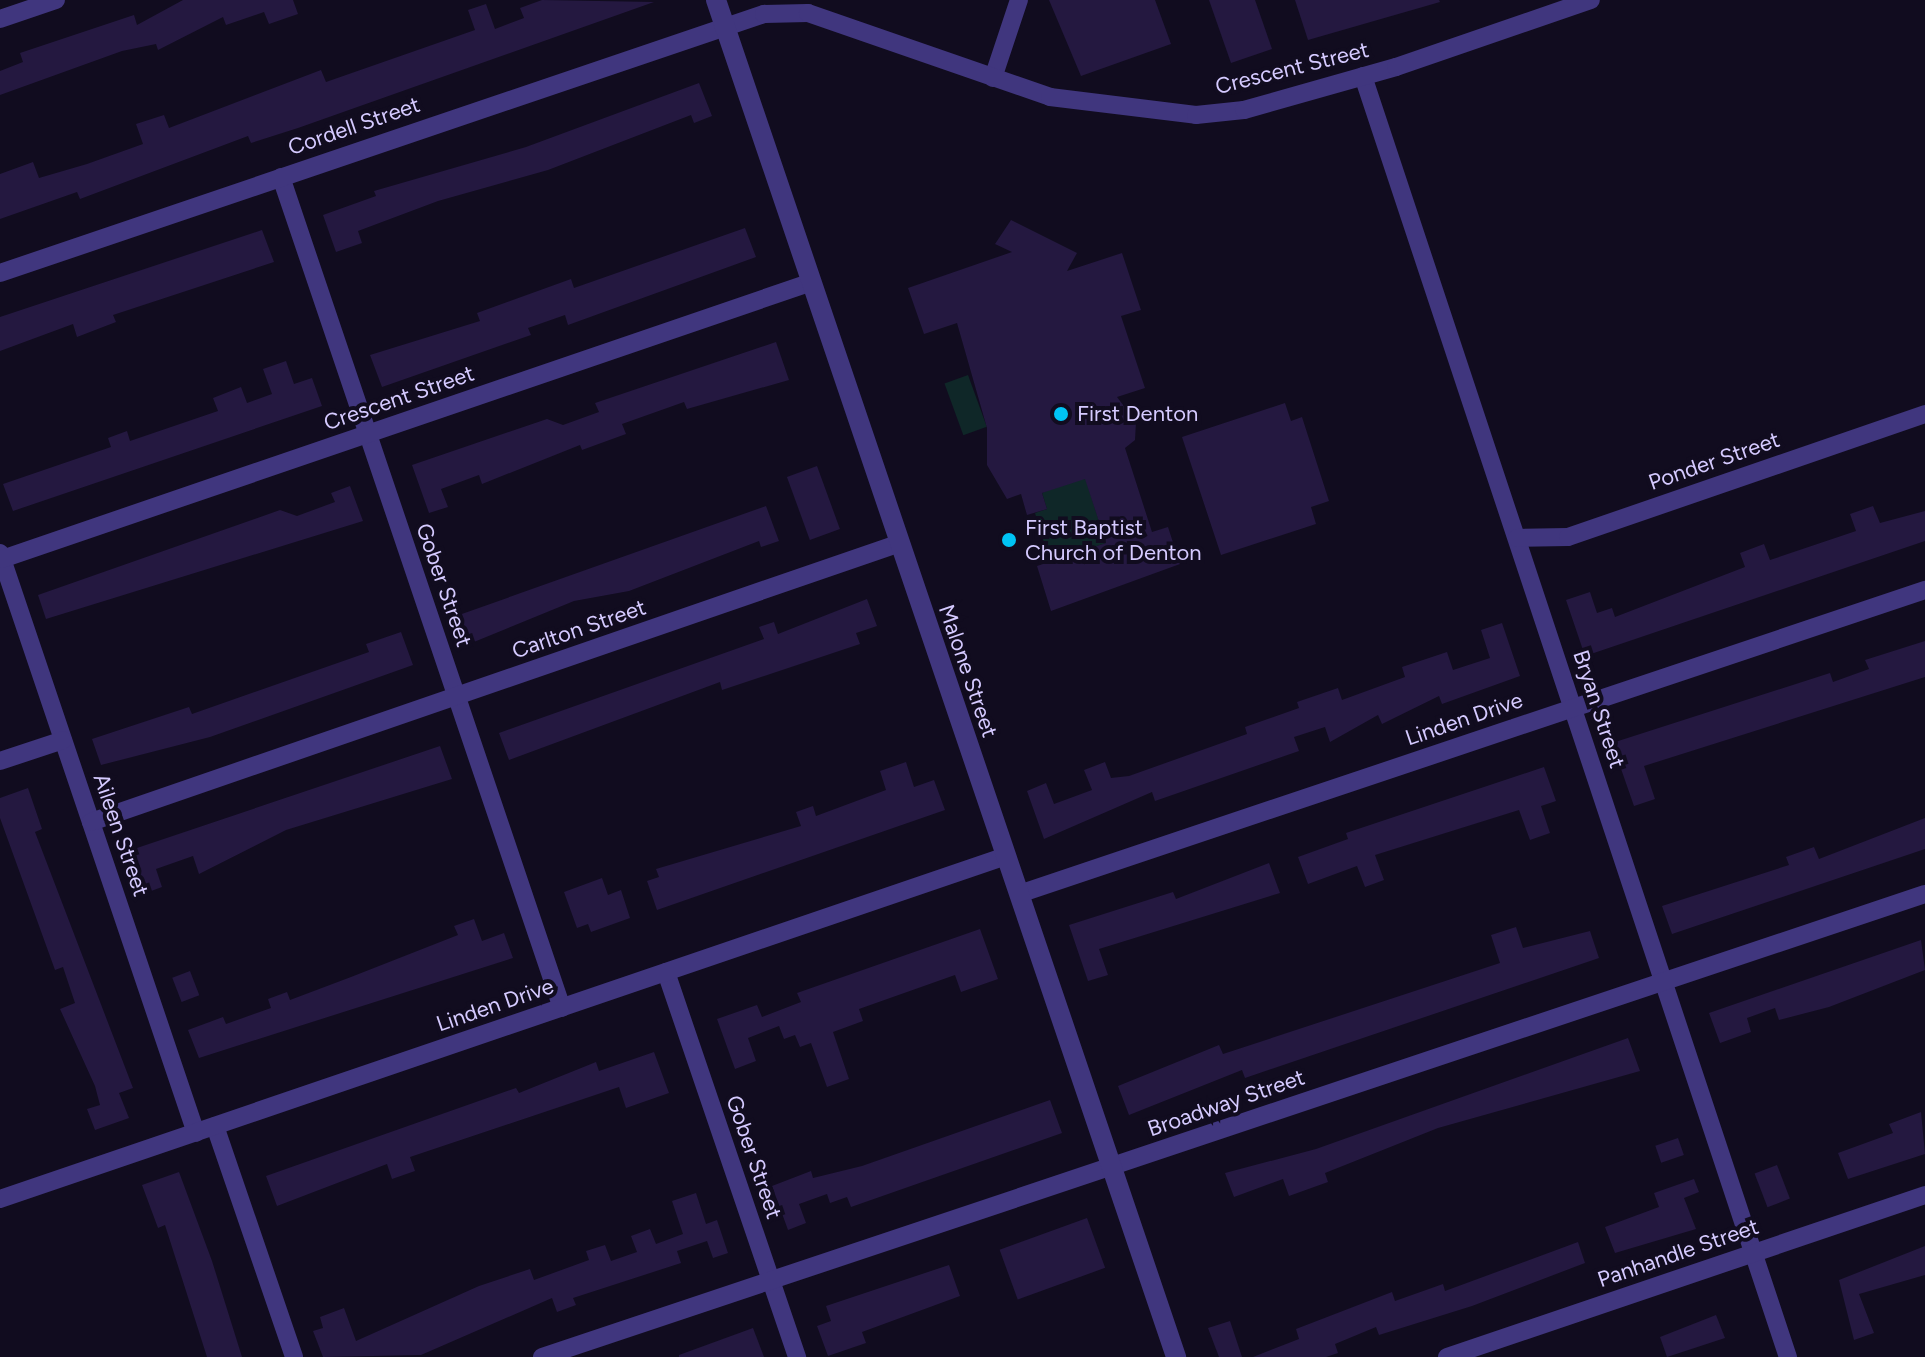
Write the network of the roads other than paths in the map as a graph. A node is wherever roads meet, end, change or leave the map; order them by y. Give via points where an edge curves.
1 (56, 0) edge
2 (716, 0) edge
3 (1019, 0) edge
4 (1591, 0) edge
5 (0, 19) edge
6 (724, 25) junction
7 (1363, 76) junction
8 (993, 78) junction
9 (281, 177) junction
10 (0, 273) edge
11 (812, 282) junction
12 (1925, 414) edge
13 (368, 434) junction
14 (1517, 538) junction
15 (900, 543) junction
16 (1, 556) edge
17 (1925, 590) edge
18 (457, 696) junction
19 (1573, 708) junction
20 (63, 740) junction
21 (0, 761) edge
22 (91, 822) junction
23 (1006, 856) junction
24 (1019, 894) junction
25 (1925, 894) edge
26 (666, 972) junction
27 (1664, 981) junction
28 (562, 1008) junction
29 (215, 1126) junction
30 (196, 1133) junction
31 (1111, 1166) junction
32 (1925, 1195) edge
33 (0, 1199) edge
34 (1753, 1252) junction
35 (771, 1280) junction
36 (294, 1357) edge
37 (542, 1357) edge
38 (797, 1357) edge
39 (1176, 1357) edge
40 (1447, 1357) edge
41 (1788, 1357) edge

1 - 5 street
2 - 6 street, Malone Street
3 - 8 street
4 - 7 street, Crescent Street
6 - 8 street, Crescent Street via 784,10 808,13
6 - 9 street, Cordell Street
6 - 11 street, Malone Street
7 - 8 street, Crescent Street via 1244,110 1196,115 1098,108
7 - 14 street, Bryan Street
9 - 10 street, Cordell Street
9 - 13 street, Gober Street
11 - 13 street, Crescent Street
11 - 15 street, Malone Street
12 - 14 street, Ponder Street via 1568,537
13 - 16 street, Crescent Street
13 - 18 street, Gober Street
14 - 19 street, Bryan Street
15 - 18 street, Carlton Street
15 - 23 street, Malone Street
16 - 20 street, Aileen Street
17 - 19 street, Linden Drive
18 - 22 street, Carlton Street
18 - 28 street, Gober Street
19 - 24 street, Linden Drive
19 - 27 street, Bryan Street
20 - 21 street
20 - 22 street, Aileen Street
22 - 30 street, Aileen Street
23 - 24 street, Malone Street
23 - 26 street, Linden Drive
24 - 31 street, Malone Street
25 - 27 street, Broadway Street
26 - 28 street, Linden Drive
26 - 35 street, Gober Street
27 - 31 street, Broadway Street
27 - 34 street, Bryan Street
28 - 29 street, Linden Drive
29 - 30 street, Linden Drive
29 - 36 street
30 - 33 street, Linden Drive
31 - 35 street, Broadway Street
31 - 39 street, Malone Street
32 - 34 street, Panhandle Street
34 - 40 street, Panhandle Street
34 - 41 street, Bryan Street
35 - 37 street, Broadway Street
35 - 38 street, Gober Street

